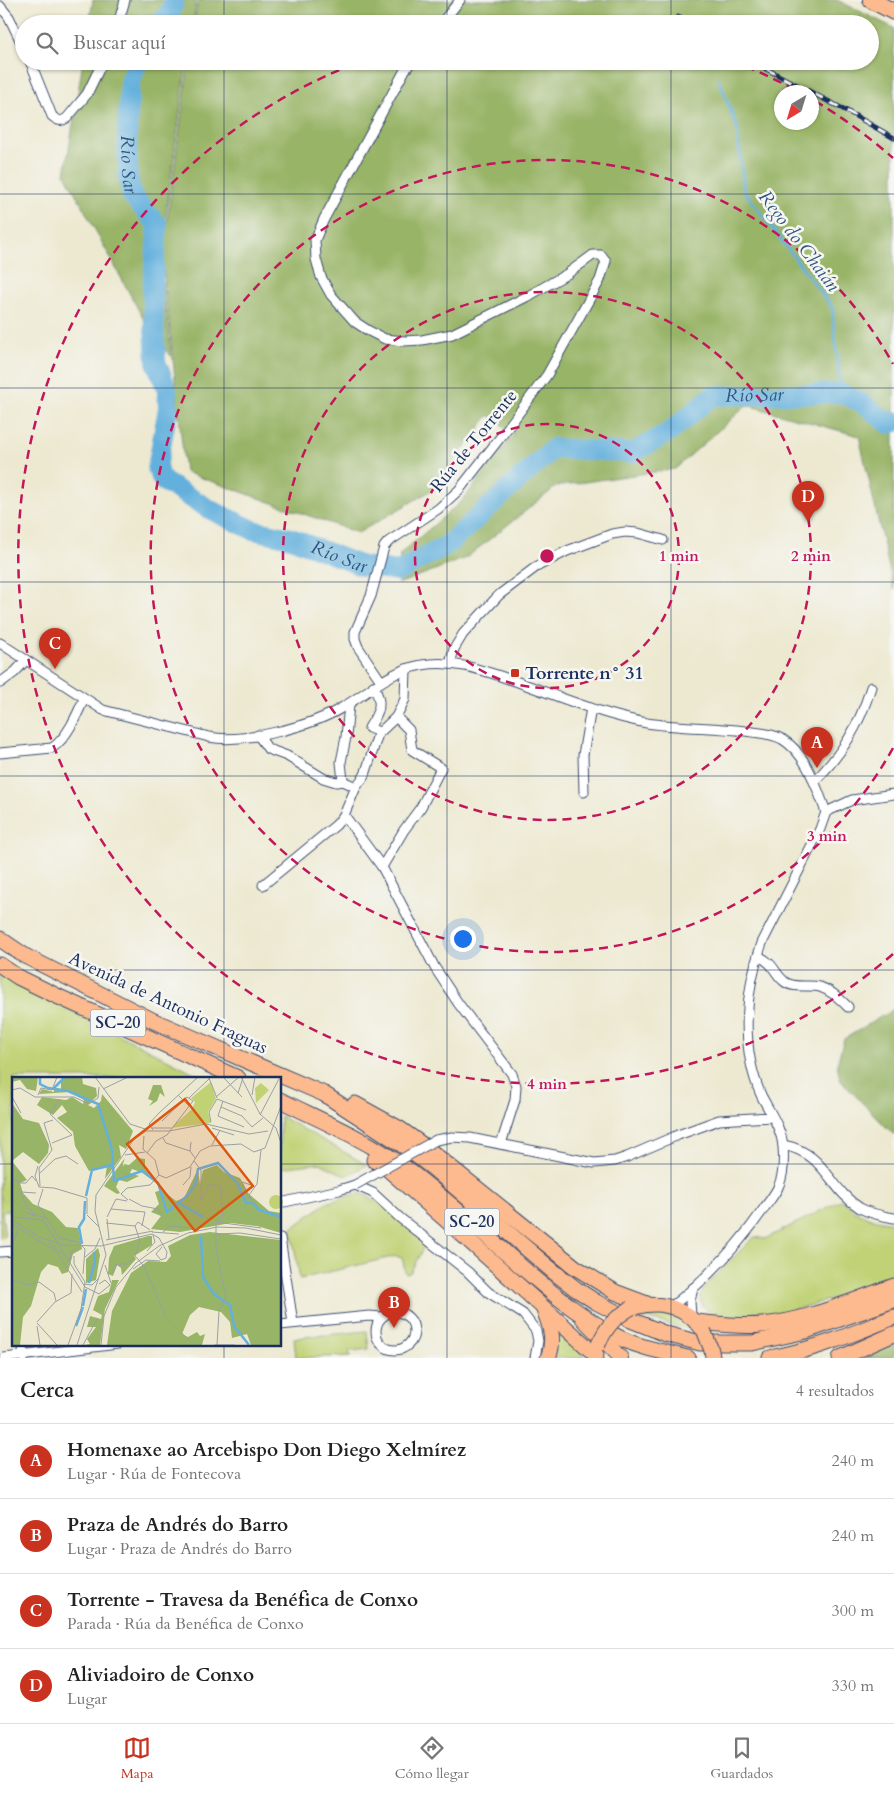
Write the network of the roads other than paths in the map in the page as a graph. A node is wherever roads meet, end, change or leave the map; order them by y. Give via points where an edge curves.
1 (125, 0) edge
2 (460, 0) edge
3 (872, 0) edge
4 (0, 6) edge
5 (894, 12) edge
6 (121, 15) edge
7 (448, 15) edge
8 (15, 29) edge
9 (34, 70) edge
10 (99, 70) edge
11 (405, 70) edge
12 (663, 540) dead end
13 (0, 643) edge
14 (26, 660) junction
15 (450, 664) junction
16 (406, 669) junction
17 (0, 682) edge
18 (377, 683) junction
19 (871, 686) dead end
20 (84, 699) junction
21 (349, 704) junction
22 (591, 708) junction
23 (396, 717) junction
24 (379, 732) junction
25 (258, 735) junction
26 (0, 753) edge
27 (343, 781) junction
28 (814, 782) junction
29 (356, 787) junction
30 (584, 792) dead end
31 (894, 794) edge
32 (826, 812) junction
33 (344, 815) junction
34 (382, 867) junction
35 (263, 885) dead end
36 (0, 939) edge
37 (758, 956) junction
38 (0, 965) edge
39 (848, 1007) dead end
40 (236, 1077) edge
41 (324, 1094) junction
42 (281, 1100) edge
43 (298, 1109) junction
44 (772, 1117) junction
45 (501, 1144) junction
46 (783, 1144) junction
47 (354, 1185) junction
48 (281, 1203) edge
49 (894, 1218) edge
50 (281, 1245) edge
51 (894, 1286) edge
52 (693, 1288) junction
53 (894, 1300) edge
54 (541, 1304) junction
55 (647, 1304) junction
56 (671, 1306) junction
57 (578, 1312) junction
58 (381, 1317) junction
59 (894, 1317) edge
60 (293, 1323) junction
61 (697, 1323) junction
62 (281, 1325) edge
63 (894, 1334) edge
64 (104, 1346) edge
65 (596, 1352) edge
66 (24, 1357) edge
67 (4, 1358) edge
68 (535, 1358) edge
69 (548, 1358) edge
70 (621, 1358) edge
71 (688, 1358) edge
72 (713, 1358) edge
73 (770, 1358) edge
74 (840, 1358) edge

1 - 6 street
2 - 7 street
3 - 5 highway
4 - 8 street
9 - 10 street via 52,116 63,121 87,94
11 - 18 street, Rúa de Torrente via 315,240 321,277 331,295 354,322 385,339 404,342 452,334 530,295 593,255 602,255 605,264 600,280 547,375 459,490 384,548 355,639
12 - 15 street via 638,533 612,534 536,566 499,595 463,634
13 - 14 street
14 - 17 street
14 - 20 street
15 - 16 street
15 - 22 street via 482,670
16 - 18 street
16 - 23 street via 405,699
18 - 21 street
18 - 24 street via 380,704 369,728
19 - 28 street via 849,740
20 - 25 street via 110,713 209,737 226,739
20 - 26 street via 59,743 52,748
21 - 25 street via 305,723
21 - 27 street via 341,762
22 - 28 street via 647,723 775,736 799,754
22 - 30 street via 583,756
23 - 24 street
23 - 34 street via 409,730 412,750 441,768 421,807
24 - 29 street via 365,774
25 - 27 street via 268,749 287,756 323,778
27 - 29 street
28 - 32 street
29 - 33 street
31 - 32 street via 846,802
32 - 37 street
33 - 34 street
33 - 35 street
34 - 45 street via 434,968 512,1074 516,1086 515,1100
36 - 41 highway, Avenida de Antonio Fraguas / SC-20 via 25,956 146,1017
37 - 39 street via 769,962 786,983 818,986 832,992
37 - 44 street via 748,996 747,1037 756,1080
38 - 40 highway, SC-20 via 59,997
41 - 53 highway, Avenida de Antonio Fraguas / SC-20 via 402,1144 554,1272 596,1302 666,1334 700,1343 752,1343 806,1331
41 - 55 highway via 346,1100 400,1129 574,1267 615,1292
42 - 43 highway, SC-20
43 - 54 highway via 389,1170
43 - 57 highway, SC-20 via 398,1163
44 - 45 street via 719,1120 627,1157 594,1163
44 - 46 street
45 - 47 street, bridge via 452,1137 436,1140
46 - 49 street via 808,1153 859,1207 878,1216
46 - 52 street via 779,1186 748,1230
47 - 48 street
47 - 68 street via 373,1193 488,1292 524,1314 536,1331
50 - 60 street
51 - 61 highway via 778,1323 732,1326
52 - 56 street
52 - 61 street via 690,1301
54 - 65 highway
54 - 69 highway via 553,1336
55 - 56 main road
55 - 65 main road, bridge via 631,1308 617,1317 605,1330
56 - 61 main road
57 - 70 main road
57 - 71 highway, SC-20 via 617,1336
58 - 58 street via 376,1328 382,1345 398,1350 409,1344 414,1334 409,1317 398,1312
58 - 60 street
59 - 73 highway via 799,1353
60 - 62 street
61 - 72 main road, bridge
63 - 74 highway
64 - 66 street
66 - 67 street

